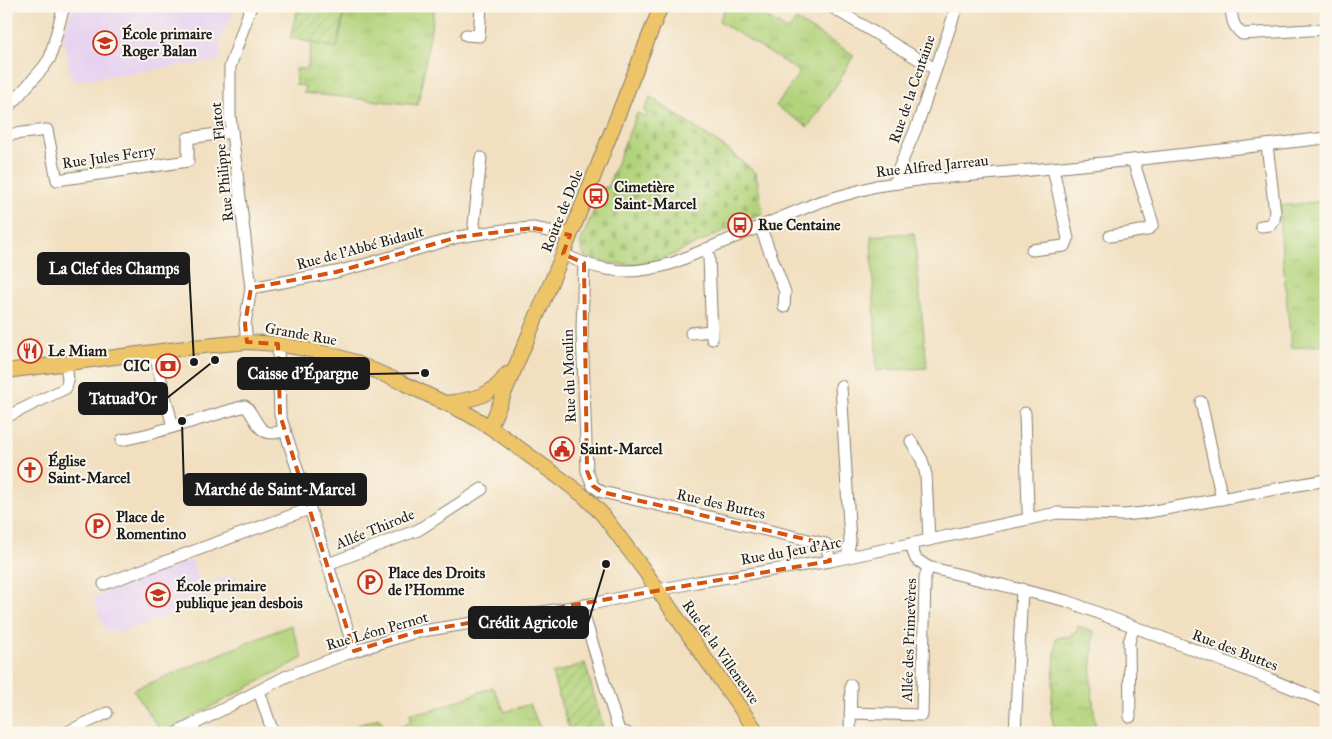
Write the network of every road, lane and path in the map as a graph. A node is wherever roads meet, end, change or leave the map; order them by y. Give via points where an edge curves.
1 (64, 6) edge
2 (251, 6) edge
3 (481, 6) edge
4 (661, 6) edge
5 (830, 6) edge
6 (956, 6) edge
7 (1231, 6) edge
8 (1326, 29) edge
9 (466, 35) dead end
10 (935, 69) junction
11 (6, 110) edge
12 (232, 132) junction
13 (6, 134) edge
14 (1326, 138) edge
15 (1266, 145) junction
16 (481, 158) dead end
17 (1133, 160) junction
18 (1053, 168) junction
19 (897, 182) junction
20 (760, 226) junction
21 (1261, 226) dead end
22 (476, 234) junction
23 (570, 236) junction
24 (1110, 236) dead end
25 (706, 249) junction
26 (1032, 250) dead end
27 (563, 254) junction
28 (584, 264) junction
29 (252, 288) junction
30 (784, 307) dead end
31 (691, 333) dead end
32 (248, 342) junction
33 (278, 344) junction
34 (154, 352) junction
35 (518, 359) junction
36 (66, 362) junction
37 (6, 371) edge
38 (841, 386) dead end
39 (1201, 402) dead end
40 (446, 403) junction
41 (1025, 414) dead end
42 (6, 417) edge
43 (173, 427) junction
44 (490, 427) junction
45 (285, 430) junction
46 (122, 440) dead end
47 (911, 441) dead end
48 (1326, 480) edge
49 (593, 486) joint
50 (482, 489) dead end
51 (1222, 499) junction
52 (310, 509) junction
53 (1030, 519) junction
54 (929, 540) junction
55 (910, 544) junction
56 (847, 557) junction
57 (830, 561) junction
58 (328, 564) junction
59 (928, 567) junction
60 (104, 584) dead end
61 (1022, 589) junction
62 (658, 590) junction
63 (581, 606) junction
64 (1134, 627) junction
65 (354, 651) junction
66 (851, 685) dead end
67 (259, 691) junction
68 (1326, 702) edge
69 (107, 713) dead end
70 (850, 713) junction
71 (1130, 718) dead end
72 (65, 733) edge
73 (177, 733) edge
74 (273, 733) edge
75 (627, 733) edge
76 (758, 733) edge
77 (850, 733) edge
78 (1015, 733) edge

1 - 11 street via 50,58
2 - 12 street, Rue Philippe Flatot via 230,67
3 - 9 street via 479,36
4 - 23 main road, Route de Dole
5 - 10 street
6 - 10 street, Rue de la Centaine
7 - 8 street via 1232,18 1242,34
10 - 19 street, Rue de la Centaine via 917,126 897,173
12 - 13 street, Rue Jules Ferry via 188,138 188,161 57,180 47,130
12 - 29 street, Rue Philippe Flatot
14 - 15 street, Rue Alfred Jarreau
15 - 17 street, Rue Alfred Jarreau
15 - 21 street via 1275,212 1270,226
16 - 22 street via 474,224
17 - 18 street, Rue Alfred Jarreau
17 - 24 street via 1153,224 1147,230
18 - 19 street, Rue Alfred Jarreau
18 - 26 street via 1068,238 1064,246
19 - 20 street, Rue Alfred Jarreau via 819,202
20 - 25 street, Rue Alfred Jarreau
20 - 30 street via 785,292
22 - 23 street, Rue de l'Abbé Bidault via 533,228
22 - 29 street, Rue de l'Abbé Bidault via 336,272
23 - 27 main road, Route de Dole
25 - 28 street, Rue Alfred Jarreau via 655,269 639,271 603,269
25 - 31 street via 711,335
27 - 28 street, Rue Alfred Jarreau
27 - 35 main road, Route de Dole
28 - 49 street, Rue du Moulin via 582,330 588,471
29 - 32 street, Rue Philippe Flatot via 245,324
32 - 33 main road, Grande Rue
32 - 34 main road, Grande Rue
33 - 40 main road, Grande Rue via 330,354
33 - 45 street via 280,415
34 - 36 main road, Grande Rue
34 - 43 street
35 - 40 main road via 499,384 485,395
35 - 44 main road, Route de Dole
36 - 37 main road, Grande Rue
36 - 42 street via 66,388
38 - 56 street via 850,541
39 - 51 street
40 - 44 main road, Grande Rue
41 - 53 street
43 - 45 street via 245,406 259,427 267,432
43 - 46 street
44 - 62 main road, Grande Rue via 560,478 602,514
45 - 52 street
47 - 54 street via 926,475
48 - 51 street, Rue du Jeu d'Arc
49 - 57 street, Rue des Buttes via 602,492 826,544
50 - 58 street, Allée Thirode via 418,530
51 - 53 street, Rue du Jeu d'Arc via 1123,515 1057,513
52 - 58 street
52 - 60 street
53 - 54 street, Rue du Jeu d'Arc
54 - 55 street, Rue du Jeu d'Arc
55 - 56 street, Rue du Jeu d'Arc
55 - 59 street via 916,559
56 - 57 street, Rue du Jeu d'Arc
57 - 62 street, Rue du Jeu d'Arc
58 - 65 street
59 - 61 street, Rue des Buttes
59 - 70 street, Allée des Primevères via 925,578 922,715
61 - 64 street, Rue des Buttes via 1067,601
61 - 78 street
62 - 63 street, Rue Léon Pernot
62 - 76 main road, Rue de la Villeneuve
63 - 65 street, Rue Léon Pernot via 416,632
63 - 75 street via 619,731
64 - 68 street, Rue des Buttes
64 - 71 street via 1128,642
65 - 67 street, Rue Léon Pernot via 301,670
66 - 70 street
67 - 73 street, Rue Léon Pernot
67 - 74 street
69 - 72 street
70 - 77 street

